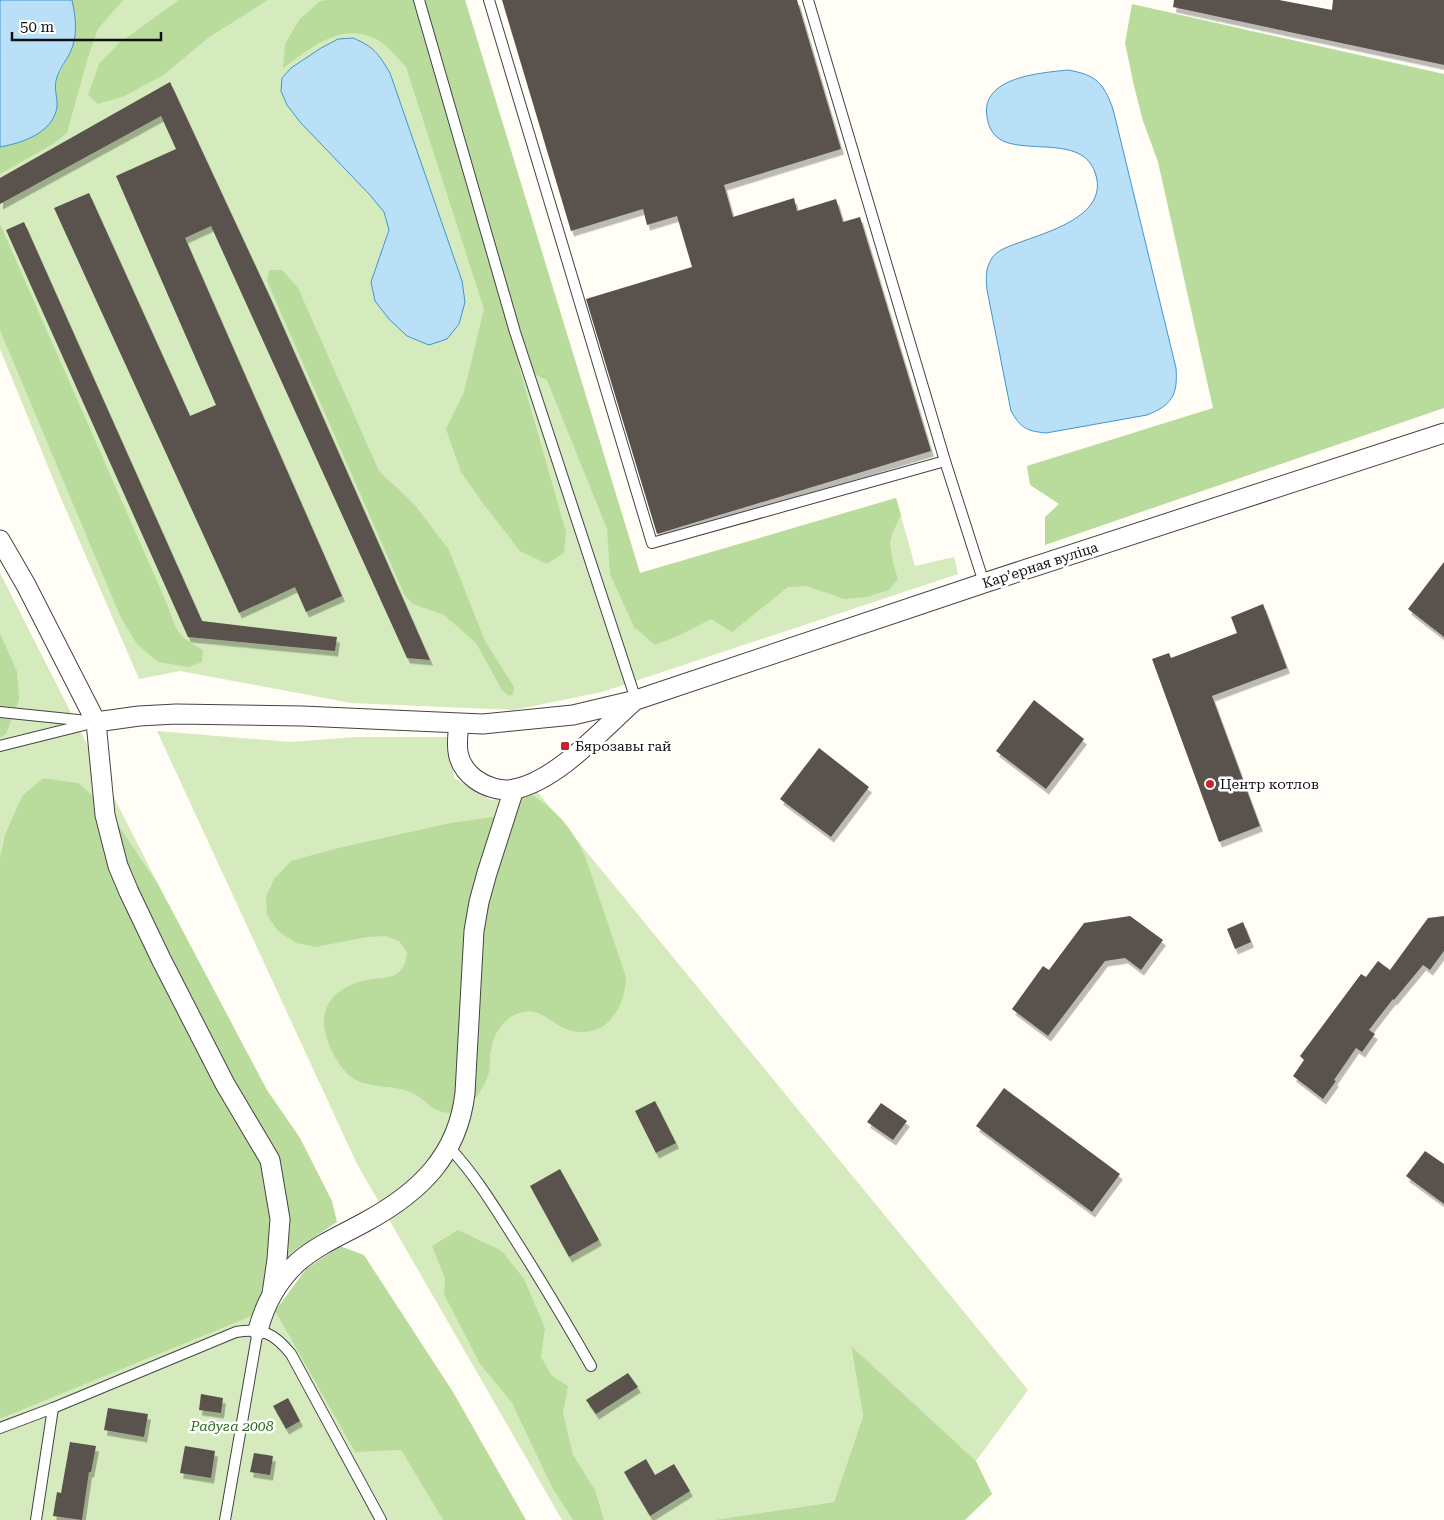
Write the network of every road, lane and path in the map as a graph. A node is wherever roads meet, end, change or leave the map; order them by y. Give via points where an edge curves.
1 (419, 0) edge
2 (489, 0) edge
3 (808, 0) edge
4 (1444, 433) edge
5 (945, 462) junction
6 (0, 540) edge
7 (984, 583) junction
8 (636, 700) junction
9 (0, 712) edge
10 (96, 722) junction
11 (459, 724) junction
12 (0, 746) edge
13 (514, 789) junction
14 (449, 1147) junction
15 (272, 1294) junction
16 (258, 1330) junction
17 (591, 1366) dead end
18 (52, 1408) junction
19 (0, 1428) edge
20 (36, 1520) edge
21 (225, 1520) edge
22 (381, 1520) edge

1 - 8 lane via 515,332
2 - 5 lane via 652,543
3 - 5 lane
4 - 7 street, Карʼерная вуліца
5 - 7 lane
6 - 10 street
7 - 8 street, Карʼерная вуліца
8 - 11 street, Карʼерная вуліца via 547,719
8 - 13 street, Карʼерная вуліца via 564,764
9 - 10 lane
10 - 11 street via 176,714
10 - 12 lane
10 - 15 street via 105,815 118,866 225,1084 270,1160 280,1219
11 - 13 street, Карʼерная вуліца via 457,754 465,770 489,787
13 - 14 street via 479,902 474,931 463,1111
14 - 15 street via 414,1190 310,1253 287,1274
14 - 17 lane via 487,1194
15 - 16 street
16 - 18 lane via 223,1336
16 - 21 lane
16 - 22 lane via 274,1336 291,1354
18 - 19 lane
18 - 20 lane

